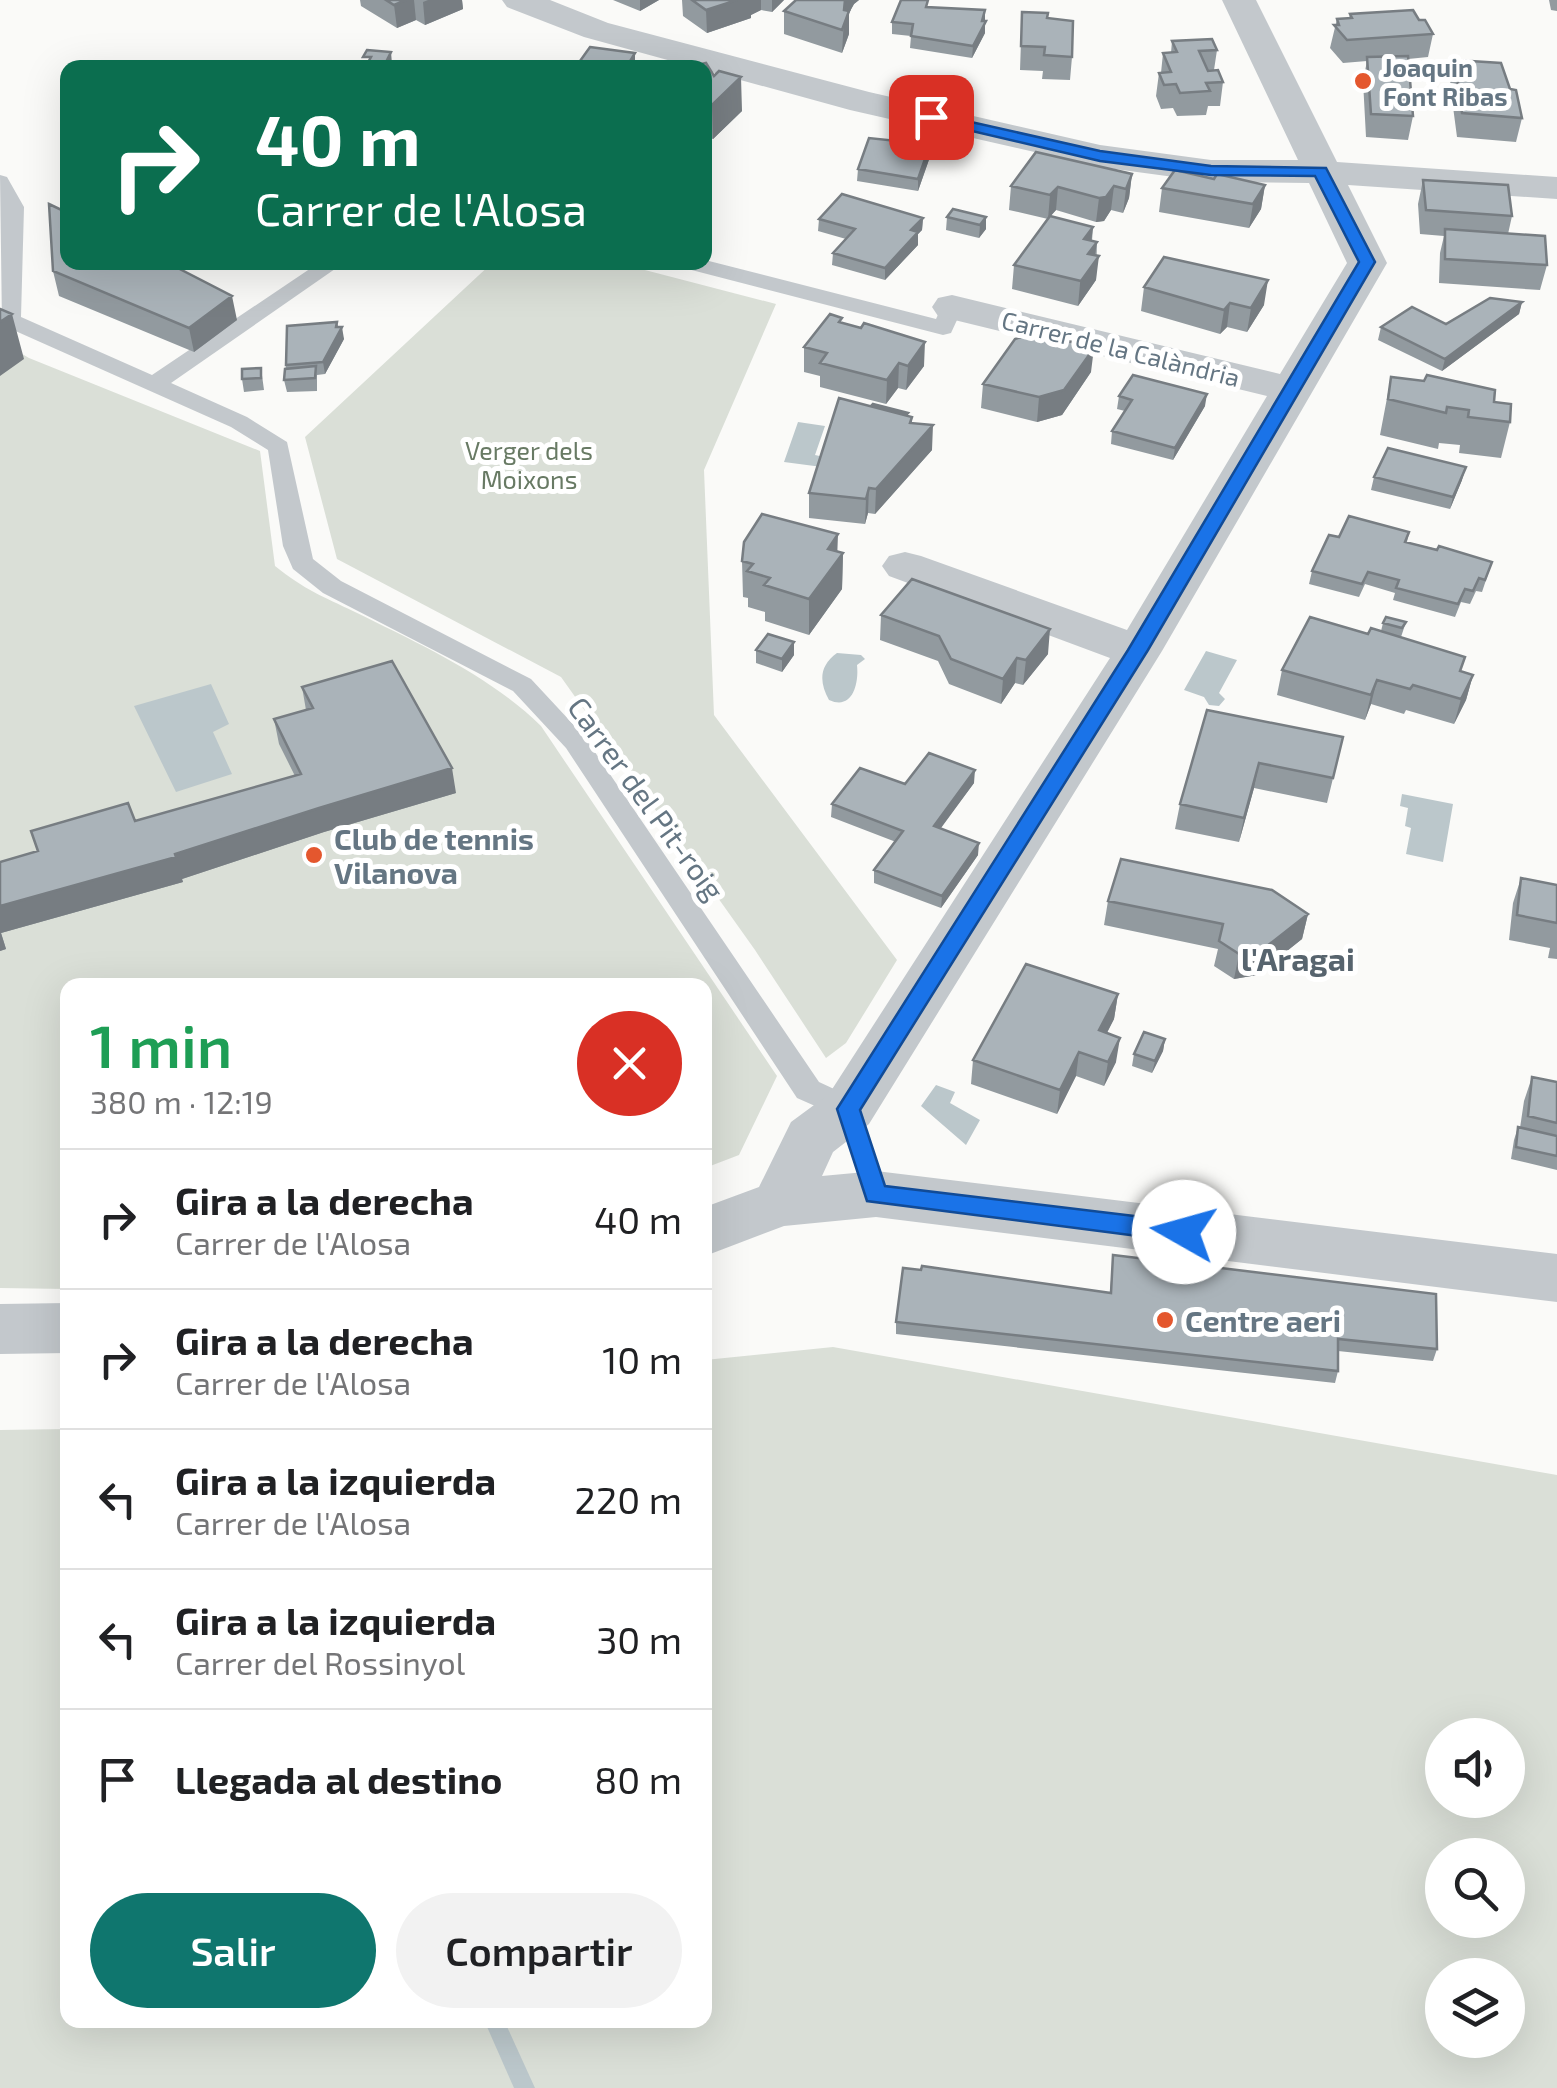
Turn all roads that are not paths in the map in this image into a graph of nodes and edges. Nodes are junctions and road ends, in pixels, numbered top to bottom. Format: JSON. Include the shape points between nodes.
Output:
{"nodes":[{"id":1,"x":518,"y":0,"type":"edge"},
{"id":2,"x":1239,"y":0,"type":"edge"},
{"id":3,"x":707,"y":60,"type":"edge"},
{"id":4,"x":712,"y":61,"type":"edge"},
{"id":5,"x":1320,"y":172,"type":"junction"},
{"id":6,"x":0,"y":181,"type":"edge"},
{"id":7,"x":1557,"y":188,"type":"edge"},
{"id":8,"x":712,"y":268,"type":"edge"},
{"id":9,"x":322,"y":270,"type":"edge"},
{"id":10,"x":952,"y":307,"type":"joint"},
{"id":11,"x":154,"y":384,"type":"junction"},
{"id":12,"x":1290,"y":389,"type":"junction"},
{"id":13,"x":904,"y":566,"type":"dead end"},
{"id":14,"x":1138,"y":650,"type":"junction"},
{"id":15,"x":848,"y":1109,"type":"junction"},
{"id":16,"x":876,"y":1194,"type":"junction"},
{"id":17,"x":780,"y":1203,"type":"junction"},
{"id":18,"x":712,"y":1229,"type":"edge"},
{"id":19,"x":1557,"y":1278,"type":"edge"},
{"id":20,"x":60,"y":1328,"type":"edge"},
{"id":21,"x":0,"y":1329,"type":"edge"}],
"edges":[{"from":1,"to":3,"type":"street","via":[[596,30]]},
{"from":2,"to":5,"type":"street"},
{"from":4,"to":5,"type":"street","via":[[1100,156],[1211,170]]},
{"from":5,"to":7,"type":"street"},
{"from":5,"to":12,"type":"street","via":[[1367,262]]},
{"from":6,"to":11,"type":"lane","name":"Carrer del Pit-roig","via":[[13,207],[10,320]]},
{"from":8,"to":10,"type":"lane","via":[[944,328]]},
{"from":9,"to":11,"type":"lane"},
{"from":10,"to":12,"type":"street","name":"Carrer de la Calàndria"},
{"from":11,"to":15,"type":"lane","name":"Carrer del Pit-roig","via":[[279,447],[294,546],[302,563],[332,588],[522,685],[575,742],[808,1090]]},
{"from":12,"to":14,"type":"street"},
{"from":13,"to":14,"type":"street"},
{"from":14,"to":15,"type":"street"},
{"from":15,"to":16,"type":"street"},
{"from":15,"to":17,"type":"street","via":[[811,1138]]},
{"from":16,"to":17,"type":"street"},
{"from":16,"to":19,"type":"street"},
{"from":17,"to":18,"type":"street"},
{"from":20,"to":21,"type":"street"}]}
